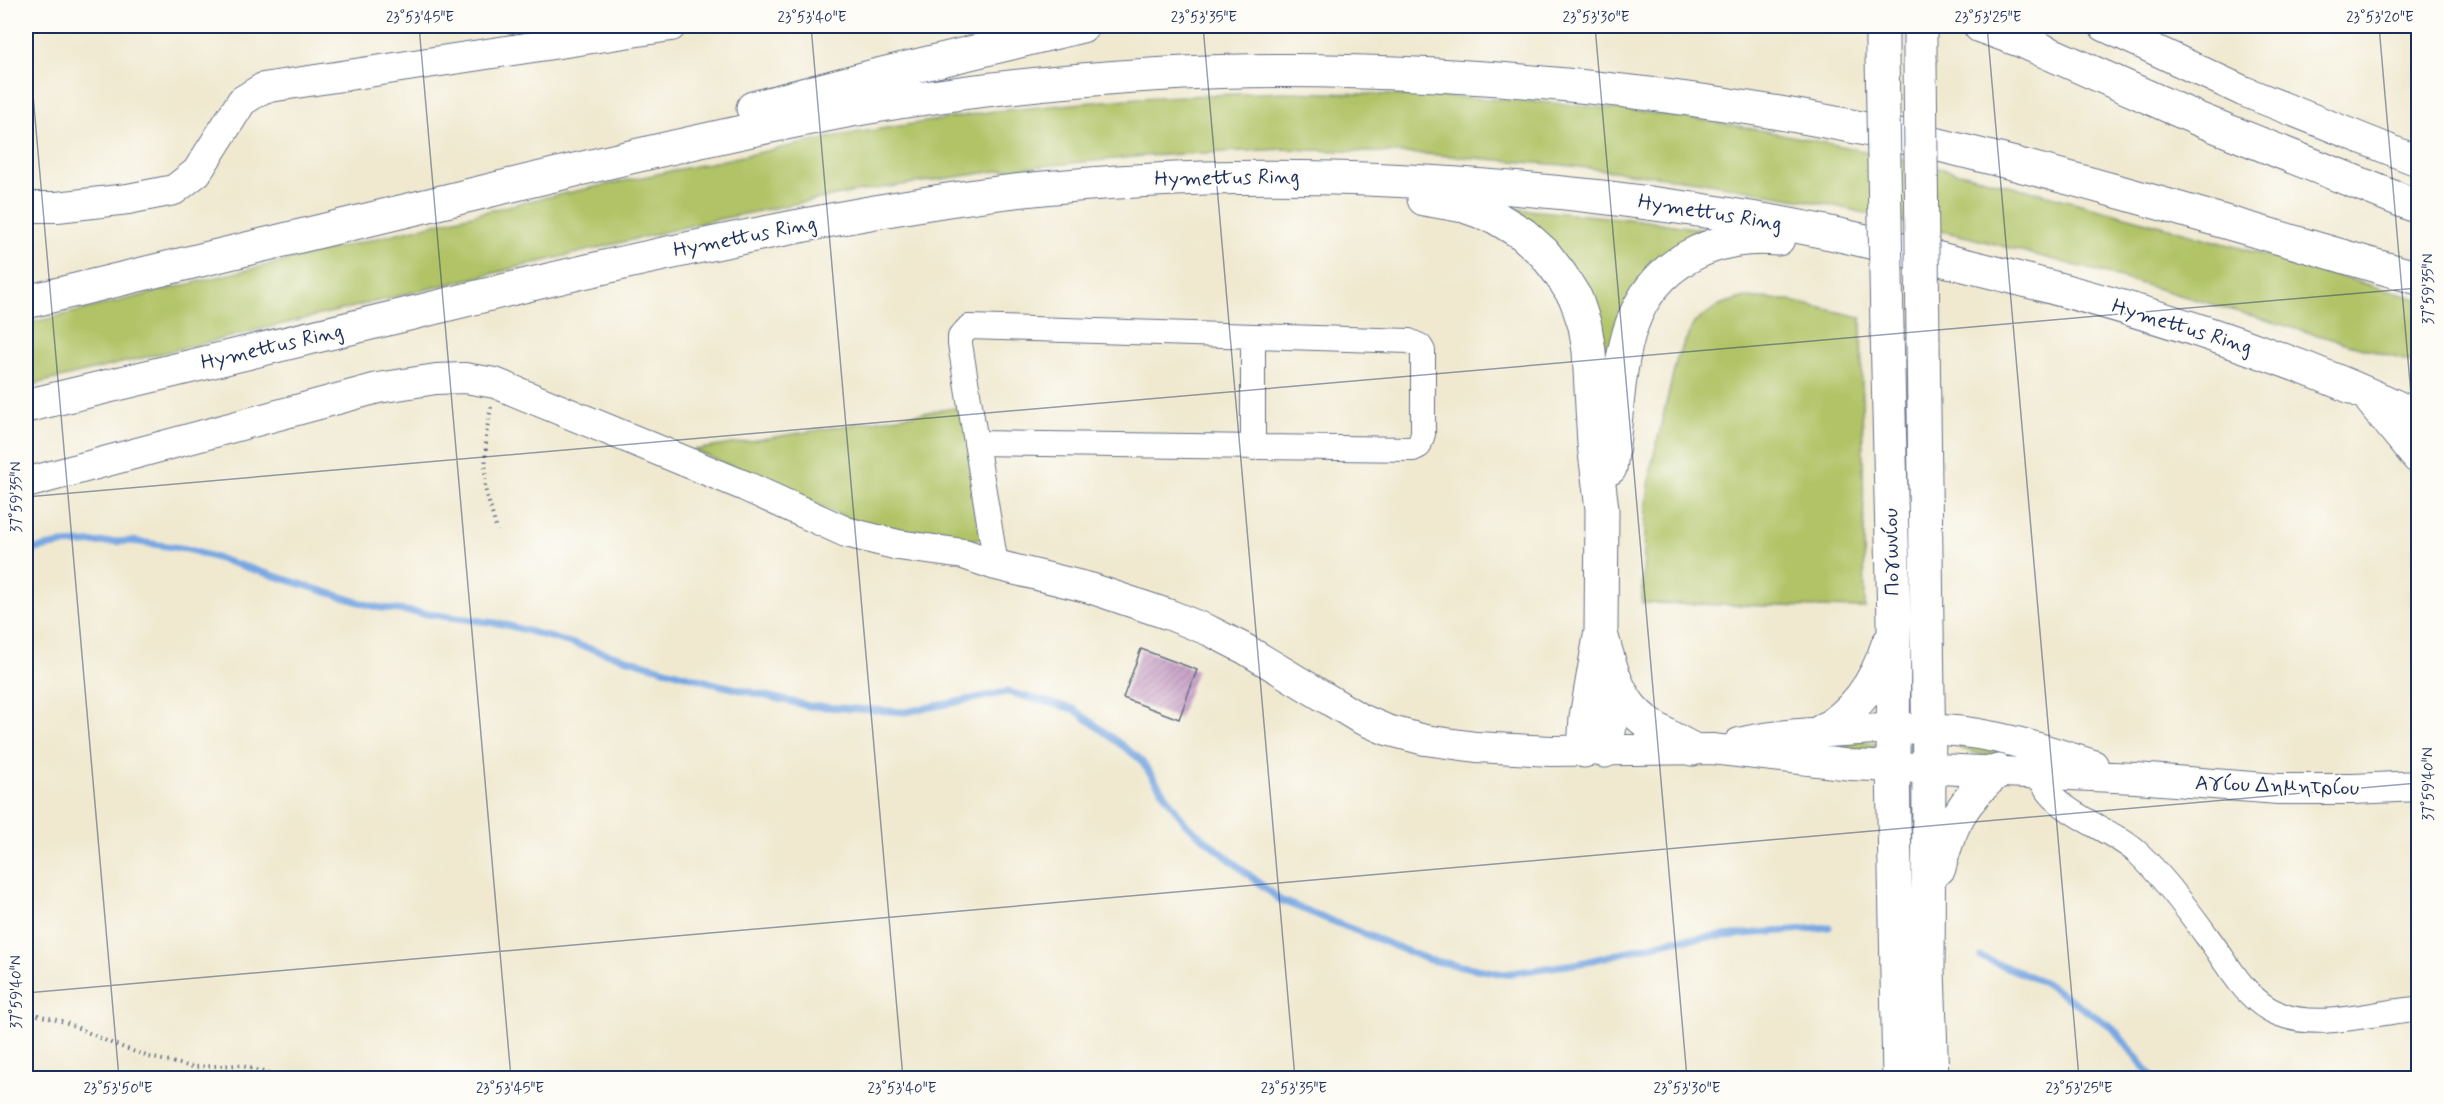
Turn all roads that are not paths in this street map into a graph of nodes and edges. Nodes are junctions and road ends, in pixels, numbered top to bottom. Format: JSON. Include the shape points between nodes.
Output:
{"nodes":[{"id":1,"x":671,"y":26,"type":"edge"},
{"id":2,"x":1082,"y":26,"type":"edge"},
{"id":3,"x":1920,"y":26,"type":"edge"},
{"id":4,"x":1980,"y":26,"type":"edge"},
{"id":5,"x":2104,"y":26,"type":"edge"},
{"id":6,"x":1882,"y":40,"type":"edge"},
{"id":7,"x":2418,"y":161,"type":"edge"},
{"id":8,"x":1298,"y":176,"type":"junction"},
{"id":9,"x":506,"y":187,"type":"junction"},
{"id":10,"x":26,"y":207,"type":"edge"},
{"id":11,"x":2418,"y":207,"type":"edge"},
{"id":12,"x":1890,"y":247,"type":"junction"},
{"id":13,"x":2418,"y":278,"type":"edge"},
{"id":14,"x":26,"y":302,"type":"edge"},
{"id":15,"x":1253,"y":336,"type":"junction"},
{"id":16,"x":2363,"y":391,"type":"junction"},
{"id":17,"x":26,"y":406,"type":"edge"},
{"id":18,"x":2418,"y":417,"type":"edge"},
{"id":19,"x":976,"y":443,"type":"junction"},
{"id":20,"x":1253,"y":448,"type":"junction"},
{"id":21,"x":2418,"y":457,"type":"edge"},
{"id":22,"x":26,"y":483,"type":"edge"},
{"id":23,"x":1602,"y":509,"type":"junction"},
{"id":24,"x":996,"y":565,"type":"junction"},
{"id":25,"x":1894,"y":622,"type":"junction"},
{"id":26,"x":1601,"y":632,"type":"junction"},
{"id":27,"x":1610,"y":666,"type":"junction"},
{"id":28,"x":1895,"y":729,"type":"junction"},
{"id":29,"x":1928,"y":729,"type":"junction"},
{"id":30,"x":1820,"y":732,"type":"junction"},
{"id":31,"x":1702,"y":749,"type":"junction"},
{"id":32,"x":1595,"y":751,"type":"junction"},
{"id":33,"x":1893,"y":766,"type":"junction"},
{"id":34,"x":1929,"y":768,"type":"junction"},
{"id":35,"x":1998,"y":771,"type":"junction"},
{"id":36,"x":2039,"y":773,"type":"junction"},
{"id":37,"x":2136,"y":778,"type":"junction"},
{"id":38,"x":2418,"y":786,"type":"edge"},
{"id":39,"x":1929,"y":917,"type":"junction"},
{"id":40,"x":2418,"y":1009,"type":"edge"},
{"id":41,"x":1899,"y":1078,"type":"edge"},
{"id":42,"x":1932,"y":1078,"type":"edge"}],
"edges":[{"from":1,"to":10,"type":"street","via":[[263,88],[242,101],[197,172],[174,190],[129,199]]},
{"from":2,"to":9,"type":"main road","via":[[642,138]]},
{"from":3,"to":29,"type":"main road","name":"Πογωνίου","bridge":true},
{"from":4,"to":11,"type":"main road"},
{"from":5,"to":7,"type":"street","via":[[2243,91]]},
{"from":6,"to":25,"type":"main road","name":"Πογωνίου","bridge":true},
{"from":8,"to":12,"type":"main road","name":"Hymettus Ring","via":[[1415,180],[1683,207]]},
{"from":8,"to":17,"type":"main road","name":"Hymettus Ring","via":[[1138,180],[1022,190],[902,207],[550,279]]},
{"from":8,"to":23,"type":"main road","via":[[1360,194],[1433,200],[1464,207],[1505,223],[1544,253],[1576,299],[1585,326]]},
{"from":9,"to":13,"type":"main road","via":[[793,121],[982,90],[1172,73],[1376,72],[1594,87],[1832,123],[2023,166]]},
{"from":9,"to":14,"type":"main road"},
{"from":12,"to":16,"type":"main road","name":"Hymettus Ring","via":[[2088,298],[2268,354]]},
{"from":12,"to":23,"type":"main road","via":[[1738,238],[1691,254],[1670,268],[1641,304],[1632,325]]},
{"from":15,"to":19,"type":"street","via":[[969,327],[960,337],[960,344]]},
{"from":15,"to":20,"type":"street"},
{"from":15,"to":20,"type":"street","via":[[1409,341],[1420,346],[1424,357],[1423,434],[1413,449]]},
{"from":16,"to":18,"type":"main road","name":"Hymettus Ring"},
{"from":16,"to":21,"type":"main road"},
{"from":19,"to":20,"type":"street"},
{"from":19,"to":24,"type":"street"},
{"from":22,"to":24,"type":"street","via":[[378,388],[436,378],[465,378],[495,383],[846,532],[898,545],[964,554]]},
{"from":23,"to":26,"type":"main road"},
{"from":24,"to":32,"type":"street","via":[[1090,588],[1194,624],[1387,730],[1458,745]]},
{"from":25,"to":28,"type":"main road","name":"Πογωνίου"},
{"from":25,"to":30,"type":"main road","via":[[1875,678],[1864,696],[1844,717]]},
{"from":26,"to":27,"type":"main road"},
{"from":26,"to":32,"type":"main road","via":[[1586,717]]},
{"from":27,"to":31,"type":"main road","via":[[1632,710],[1668,736]]},
{"from":27,"to":32,"type":"main road","via":[[1614,707]]},
{"from":28,"to":29,"type":"street"},
{"from":28,"to":30,"type":"street"},
{"from":28,"to":33,"type":"main road","name":"Πογωνίου"},
{"from":29,"to":34,"type":"main road","name":"Πογωνίου"},
{"from":29,"to":37,"type":"street","via":[[2004,739]]},
{"from":30,"to":31,"type":"street","via":[[1756,738]]},
{"from":31,"to":32,"type":"street"},
{"from":31,"to":33,"type":"street"},
{"from":33,"to":34,"type":"street"},
{"from":33,"to":41,"type":"main road","name":"Πογωνίου"},
{"from":34,"to":35,"type":"street"},
{"from":34,"to":39,"type":"main road","name":"Πογωνίου"},
{"from":35,"to":36,"type":"street"},
{"from":35,"to":39,"type":"main road","via":[[1971,796],[1951,827]]},
{"from":36,"to":37,"type":"street"},
{"from":36,"to":40,"type":"street","via":[[2056,800],[2114,835],[2147,862],[2239,982],[2272,1011],[2310,1020]]},
{"from":37,"to":38,"type":"street","name":"Αγίου Δημητρίου","via":[[2278,789]]},
{"from":39,"to":42,"type":"main road","name":"Πογωνίου"}]}
